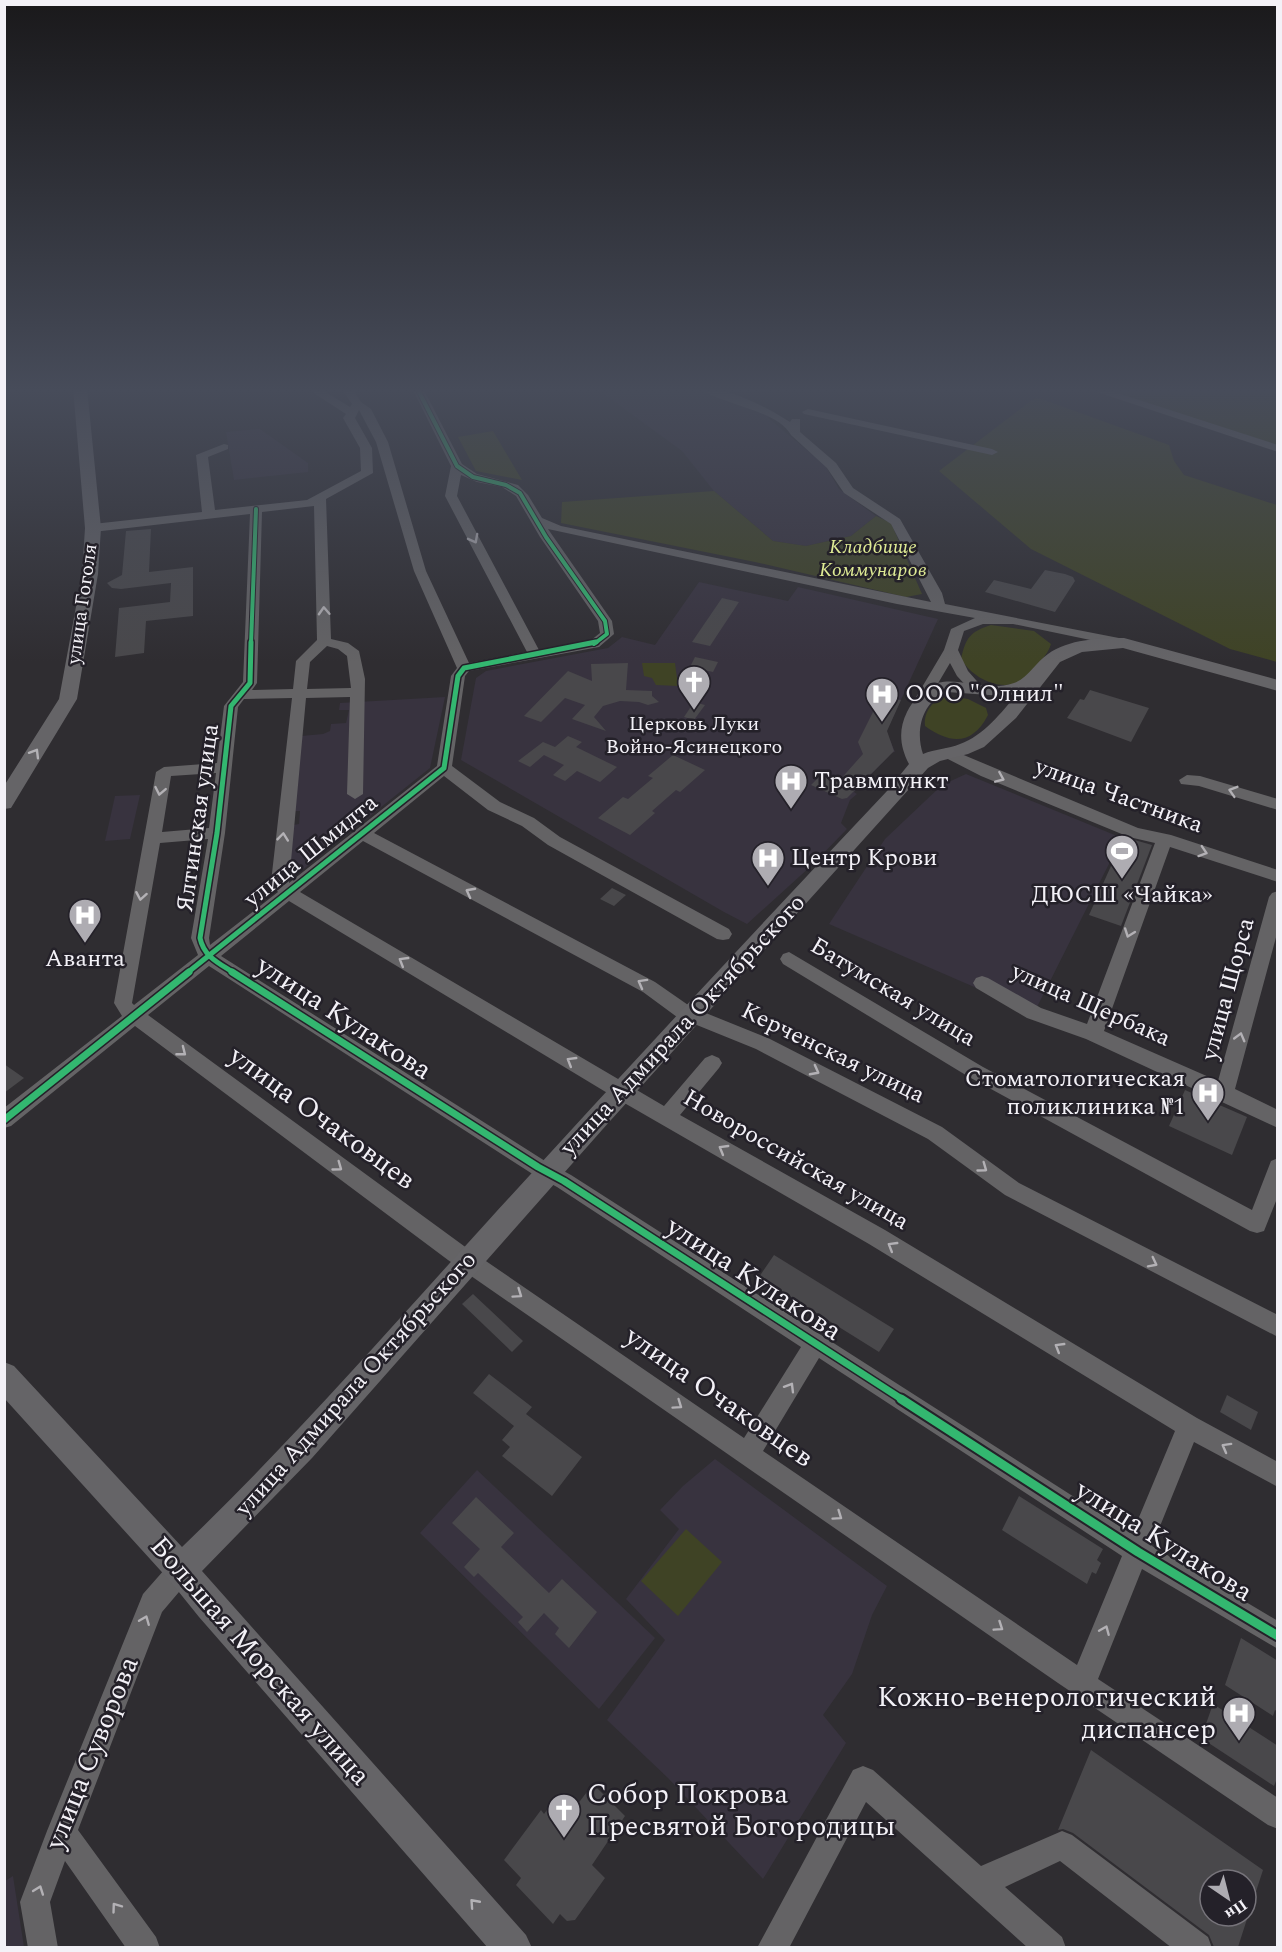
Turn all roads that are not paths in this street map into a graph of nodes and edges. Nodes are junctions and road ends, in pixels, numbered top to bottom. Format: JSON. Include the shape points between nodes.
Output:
{"nodes":[{"id":1,"x":90,"y":479,"type":"edge"},
{"id":2,"x":205,"y":479,"type":"edge"},
{"id":3,"x":356,"y":479,"type":"edge"},
{"id":4,"x":393,"y":479,"type":"edge"},
{"id":5,"x":454,"y":479,"type":"edge"},
{"id":6,"x":475,"y":479,"type":"edge"},
{"id":7,"x":841,"y":479,"type":"edge"},
{"id":8,"x":320,"y":499,"type":"junction"},
{"id":9,"x":256,"y":509,"type":"junction"},
{"id":10,"x":209,"y":515,"type":"junction"},
{"id":11,"x":535,"y":520,"type":"junction"},
{"id":12,"x":93,"y":528,"type":"junction"},
{"id":13,"x":558,"y":529,"type":"junction"},
{"id":14,"x":546,"y":537,"type":"junction"},
{"id":15,"x":940,"y":608,"type":"junction"},
{"id":16,"x":1014,"y":620,"type":"junction"},
{"id":17,"x":1035,"y":624,"type":"junction"},
{"id":18,"x":958,"y":629,"type":"junction"},
{"id":19,"x":324,"y":641,"type":"junction"},
{"id":20,"x":1114,"y":643,"type":"junction"},
{"id":21,"x":951,"y":650,"type":"junction"},
{"id":22,"x":535,"y":655,"type":"junction"},
{"id":23,"x":1055,"y":657,"type":"junction"},
{"id":24,"x":464,"y":668,"type":"junction"},
{"id":25,"x":1278,"y":686,"type":"edge"},
{"id":26,"x":976,"y":688,"type":"junction"},
{"id":27,"x":357,"y":692,"type":"junction"},
{"id":28,"x":242,"y":695,"type":"junction"},
{"id":29,"x":298,"y":695,"type":"junction"},
{"id":30,"x":922,"y":699,"type":"junction"},
{"id":31,"x":913,"y":720,"type":"junction"},
{"id":32,"x":998,"y":724,"type":"junction"},
{"id":33,"x":947,"y":753,"type":"junction"},
{"id":34,"x":919,"y":765,"type":"junction"},
{"id":35,"x":224,"y":767,"type":"junction"},
{"id":36,"x":444,"y":768,"type":"junction"},
{"id":37,"x":1187,"y":780,"type":"dead end"},
{"id":38,"x":355,"y":795,"type":"dead end"},
{"id":39,"x":4,"y":803,"type":"edge"},
{"id":40,"x":1278,"y":805,"type":"edge"},
{"id":41,"x":217,"y":833,"type":"junction"},
{"id":42,"x":361,"y":833,"type":"junction"},
{"id":43,"x":151,"y":838,"type":"junction"},
{"id":44,"x":1165,"y":839,"type":"junction"},
{"id":45,"x":1278,"y":876,"type":"edge"},
{"id":46,"x":287,"y":892,"type":"junction"},
{"id":47,"x":1278,"y":897,"type":"edge"},
{"id":48,"x":723,"y":934,"type":"dead end"},
{"id":49,"x":209,"y":957,"type":"junction"},
{"id":50,"x":789,"y":958,"type":"dead end"},
{"id":51,"x":982,"y":982,"type":"dead end"},
{"id":52,"x":691,"y":1015,"type":"junction"},
{"id":53,"x":135,"y":1016,"type":"junction"},
{"id":54,"x":1093,"y":1034,"type":"junction"},
{"id":55,"x":712,"y":1063,"type":"dead end"},
{"id":56,"x":621,"y":1091,"type":"junction"},
{"id":57,"x":1224,"y":1093,"type":"junction"},
{"id":58,"x":666,"y":1117,"type":"junction"},
{"id":59,"x":4,"y":1120,"type":"edge"},
{"id":60,"x":1278,"y":1120,"type":"edge"},
{"id":61,"x":1278,"y":1167,"type":"edge"},
{"id":62,"x":548,"y":1173,"type":"junction"},
{"id":63,"x":469,"y":1261,"type":"junction"},
{"id":64,"x":1278,"y":1327,"type":"edge"},
{"id":65,"x":815,"y":1344,"type":"junction"},
{"id":66,"x":4,"y":1376,"type":"edge"},
{"id":67,"x":1189,"y":1426,"type":"junction"},
{"id":68,"x":748,"y":1455,"type":"junction"},
{"id":69,"x":1278,"y":1475,"type":"edge"},
{"id":70,"x":1138,"y":1551,"type":"junction"},
{"id":71,"x":181,"y":1570,"type":"junction"},
{"id":72,"x":1278,"y":1636,"type":"edge"},
{"id":73,"x":1082,"y":1684,"type":"junction"},
{"id":74,"x":1278,"y":1815,"type":"edge"},
{"id":75,"x":61,"y":1831,"type":"junction"},
{"id":76,"x":977,"y":1882,"type":"junction"},
{"id":77,"x":43,"y":1947,"type":"edge"},
{"id":78,"x":145,"y":1947,"type":"edge"},
{"id":79,"x":513,"y":1947,"type":"edge"},
{"id":80,"x":772,"y":1947,"type":"edge"},
{"id":81,"x":1051,"y":1947,"type":"edge"},
{"id":82,"x":1197,"y":1947,"type":"edge"}],
"edges":[{"from":1,"to":12,"type":"main road","name":"улица Гоголя"},
{"from":2,"to":10,"type":"street"},
{"from":3,"to":8,"type":"street"},
{"from":4,"to":24,"type":"street","via":[[420,571]]},
{"from":5,"to":22,"type":"street","one_way":true,"via":[[451,496]]},
{"from":6,"to":11,"type":"street","via":[[512,487]]},
{"from":7,"to":15,"type":"street","via":[[848,490],[896,522]]},
{"from":8,"to":9,"type":"street"},
{"from":19,"to":8,"type":"street","one_way":true},
{"from":9,"to":10,"type":"street"},
{"from":9,"to":28,"type":"street","name":"Ялтинская улица","via":[[250,683]]},
{"from":10,"to":12,"type":"street"},
{"from":11,"to":13,"type":"street"},
{"from":11,"to":14,"type":"street"},
{"from":39,"to":12,"type":"main road","name":"улица Гоголя","one_way":true,"via":[[68,699],[90,574]]},
{"from":13,"to":14,"type":"street","via":[[549,530]]},
{"from":13,"to":15,"type":"street"},
{"from":14,"to":22,"type":"street","via":[[605,621],[607,634],[594,644]]},
{"from":15,"to":16,"type":"street"},
{"from":15,"to":18,"type":"street","via":[[953,617]]},
{"from":16,"to":17,"type":"street"},
{"from":16,"to":18,"type":"street","via":[[981,620]]},
{"from":17,"to":20,"type":"street"},
{"from":17,"to":23,"type":"street","via":[[1058,644]]},
{"from":18,"to":21,"type":"street"},
{"from":19,"to":27,"type":"street","via":[[354,654]]},
{"from":19,"to":29,"type":"street","via":[[303,660]]},
{"from":20,"to":23,"type":"main road","via":[[1078,647]]},
{"from":20,"to":25,"type":"main road"},
{"from":21,"to":26,"type":"street","via":[[962,673]]},
{"from":21,"to":30,"type":"street"},
{"from":22,"to":24,"type":"street"},
{"from":23,"to":26,"type":"main road","via":[[1017,688]]},
{"from":23,"to":32,"type":"main road"},
{"from":24,"to":36,"type":"street","via":[[458,675]]},
{"from":26,"to":30,"type":"main road","via":[[942,688]]},
{"from":26,"to":32,"type":"main road","via":[[998,704]]},
{"from":27,"to":29,"type":"street"},
{"from":27,"to":38,"type":"street"},
{"from":28,"to":29,"type":"street"},
{"from":28,"to":35,"type":"street","name":"Ялтинская улица","via":[[231,706]]},
{"from":46,"to":29,"type":"street","one_way":true,"via":[[279,882]]},
{"from":30,"to":31,"type":"main road"},
{"from":31,"to":33,"type":"main road","via":[[921,735]]},
{"from":31,"to":34,"type":"main road","via":[[910,748]]},
{"from":32,"to":33,"type":"main road","via":[[973,746]]},
{"from":33,"to":34,"type":"main road","name":"улица Адмирала Октябрьского"},
{"from":33,"to":44,"type":"street","name":"улица Частника","one_way":true,"via":[[1069,806],[1135,832]]},
{"from":34,"to":52,"type":"main road","name":"улица Адмирала Октябрьского"},
{"from":35,"to":41,"type":"street","name":"Ялтинская улица"},
{"from":35,"to":43,"type":"street","one_way":true,"via":[[164,772]]},
{"from":36,"to":42,"type":"street","name":"улица Шмидта"},
{"from":36,"to":48,"type":"street","via":[[494,806]]},
{"from":40,"to":37,"type":"street","one_way":true},
{"from":41,"to":43,"type":"street"},
{"from":41,"to":49,"type":"street","name":"Ялтинская улица","via":[[200,938]]},
{"from":42,"to":46,"type":"street","name":"улица Шмидта"},
{"from":52,"to":42,"type":"street","name":"Керченская улица","one_way":true,"via":[[649,987]]},
{"from":43,"to":53,"type":"street","one_way":true,"via":[[123,1003]]},
{"from":44,"to":45,"type":"street","name":"улица Частника","one_way":true},
{"from":44,"to":54,"type":"street","one_way":true},
{"from":46,"to":49,"type":"street","name":"улица Шмидта"},
{"from":56,"to":46,"type":"street","name":"Новороссийская улица","one_way":true},
{"from":57,"to":47,"type":"street","name":"улица Щорса","one_way":true},
{"from":49,"to":53,"type":"street","name":"улица Шмидта"},
{"from":49,"to":62,"type":"street","name":"улица Кулакова"},
{"from":50,"to":61,"type":"street","name":"Батумская улица","via":[[976,1072],[1257,1224]]},
{"from":51,"to":54,"type":"street","name":"улица Щербака","via":[[1035,1013]]},
{"from":52,"to":56,"type":"main road","name":"улица Адмирала Октябрьского"},
{"from":52,"to":64,"type":"street","name":"Керченская улица","one_way":true,"via":[[763,1044],[935,1133],[1012,1189]]},
{"from":53,"to":59,"type":"street","name":"улица Шмидта"},
{"from":53,"to":63,"type":"street","name":"улица Очаковцев","one_way":true},
{"from":54,"to":57,"type":"street","name":"улица Щербака"},
{"from":55,"to":58,"type":"street"},
{"from":56,"to":58,"type":"street","name":"Новороссийская улица"},
{"from":56,"to":62,"type":"main road","name":"улица Адмирала Октябрьского"},
{"from":57,"to":60,"type":"street","name":"улица Щербака"},
{"from":67,"to":58,"type":"street","name":"Новороссийская улица","one_way":true,"via":[[877,1237]]},
{"from":62,"to":63,"type":"main road","name":"улица Адмирала Октябрьского"},
{"from":62,"to":65,"type":"street","name":"улица Кулакова"},
{"from":63,"to":68,"type":"street","name":"улица Очаковцев","one_way":true},
{"from":63,"to":71,"type":"main road","name":"улица Адмирала Октябрьского","via":[[220,1533]]},
{"from":68,"to":65,"type":"street","one_way":true},
{"from":65,"to":70,"type":"street","name":"улица Кулакова"},
{"from":66,"to":71,"type":"main road","name":"Большая Морская улица"},
{"from":69,"to":67,"type":"street","name":"Новороссийская улица","one_way":true},
{"from":67,"to":70,"type":"street"},
{"from":68,"to":73,"type":"street","name":"улица Очаковцев","one_way":true},
{"from":70,"to":72,"type":"street","name":"улица Кулакова"},
{"from":73,"to":70,"type":"street","one_way":true},
{"from":75,"to":71,"type":"street","name":"улица Суворова","one_way":true,"via":[[152,1603]]},
{"from":79,"to":71,"type":"main road","name":"Большая Морская улица","one_way":true},
{"from":73,"to":74,"type":"street","name":"улица Очаковцев"},
{"from":77,"to":75,"type":"street","name":"улица Суворова","one_way":true,"via":[[35,1902]]},
{"from":78,"to":75,"type":"street","one_way":true},
{"from":76,"to":80,"type":"street","via":[[863,1780]]},
{"from":76,"to":81,"type":"street"},
{"from":76,"to":82,"type":"street","via":[[1062,1845]]}]}
